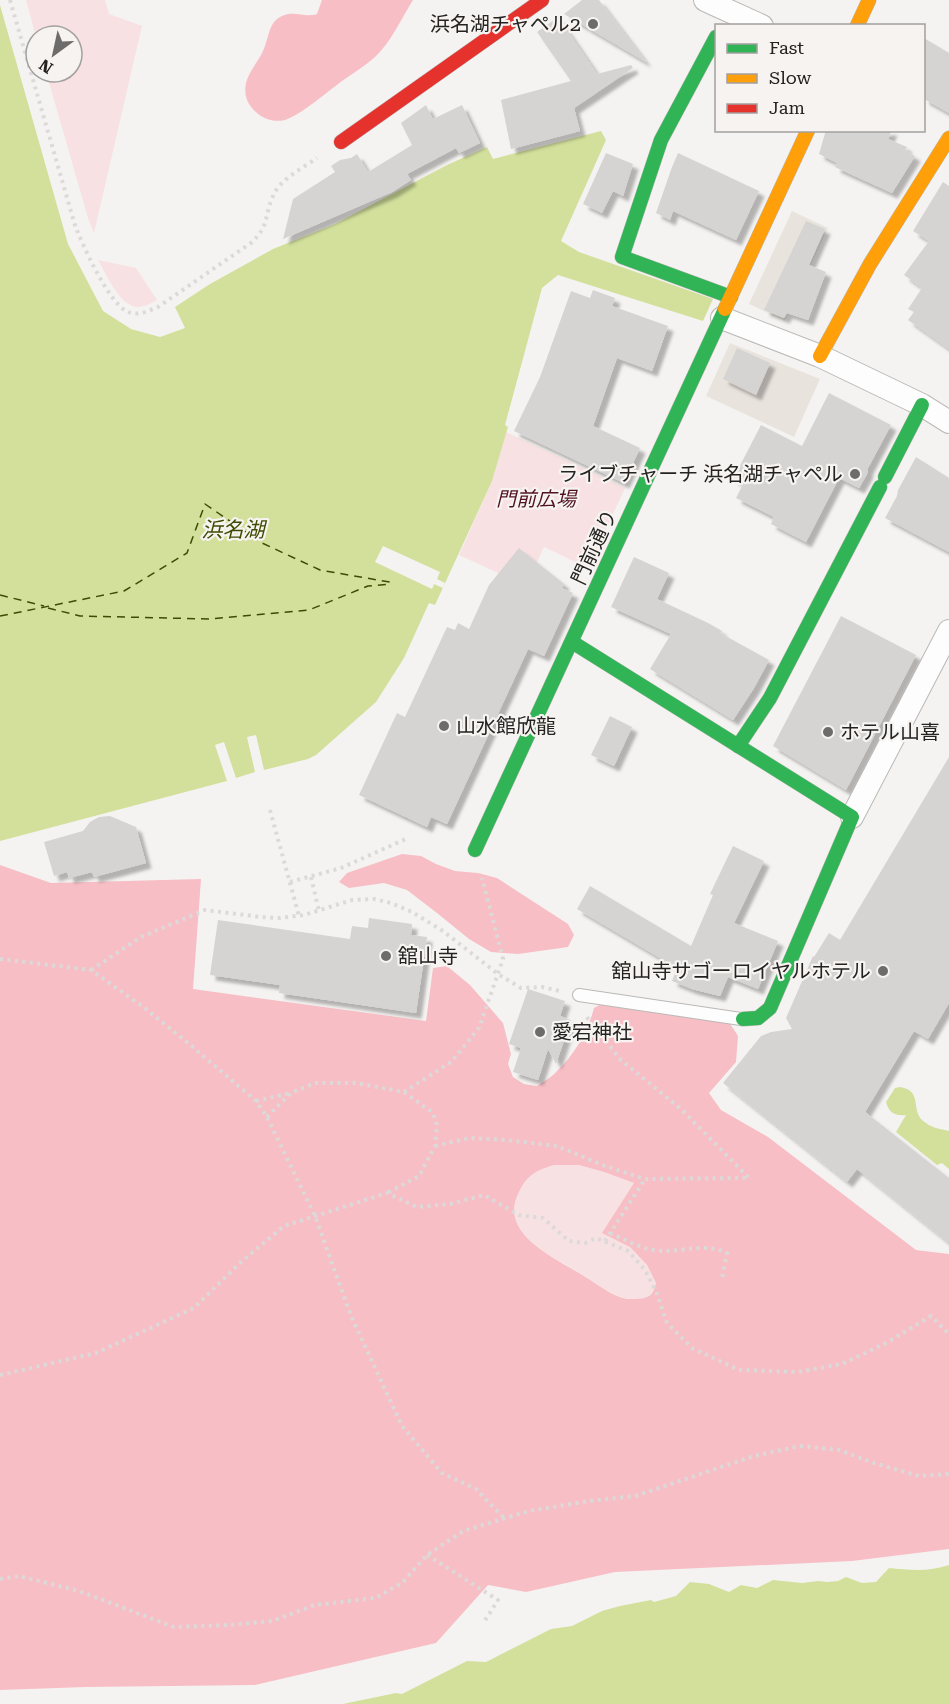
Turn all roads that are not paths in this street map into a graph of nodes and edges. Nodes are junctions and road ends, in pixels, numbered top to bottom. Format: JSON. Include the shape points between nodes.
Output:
{"nodes":[{"id":1,"x":542,"y":0,"type":"edge"},
{"id":2,"x":705,"y":0,"type":"edge"},
{"id":3,"x":869,"y":0,"type":"edge"},
{"id":4,"x":726,"y":18,"type":"edge"},
{"id":5,"x":753,"y":24,"type":"edge"},
{"id":6,"x":858,"y":24,"type":"edge"},
{"id":7,"x":715,"y":41,"type":"edge"},
{"id":8,"x":807,"y":132,"type":"edge"},
{"id":9,"x":341,"y":142,"type":"road end"},
{"id":10,"x":947,"y":145,"type":"edge"},
{"id":11,"x":731,"y":297,"type":"junction"},
{"id":12,"x":722,"y":318,"type":"junction"},
{"id":13,"x":820,"y":356,"type":"junction"},
{"id":14,"x":922,"y":405,"type":"junction"},
{"id":15,"x":949,"y":422,"type":"edge"},
{"id":16,"x":949,"y":631,"type":"edge"},
{"id":17,"x":572,"y":642,"type":"junction"},
{"id":18,"x":738,"y":746,"type":"junction"},
{"id":19,"x":852,"y":817,"type":"junction"},
{"id":20,"x":475,"y":850,"type":"road end"},
{"id":21,"x":573,"y":993,"type":"road end"},
{"id":22,"x":742,"y":1019,"type":"joint"}],
"edges":[{"from":1,"to":9,"type":"street"},
{"from":2,"to":4,"type":"street"},
{"from":3,"to":6,"type":"street"},
{"from":4,"to":5,"type":"street"},
{"from":7,"to":11,"type":"street","via":[[661,140],[622,256]]},
{"from":8,"to":11,"type":"street","name":"門前通り"},
{"from":10,"to":13,"type":"street","via":[[870,264]]},
{"from":11,"to":12,"type":"street","name":"門前通り"},
{"from":12,"to":13,"type":"street"},
{"from":12,"to":17,"type":"street","name":"門前通り"},
{"from":13,"to":14,"type":"street"},
{"from":14,"to":15,"type":"street"},
{"from":14,"to":18,"type":"street","via":[[770,698]]},
{"from":16,"to":19,"type":"street"},
{"from":17,"to":18,"type":"street"},
{"from":17,"to":20,"type":"street","name":"門前通り"},
{"from":18,"to":19,"type":"street"},
{"from":19,"to":22,"type":"street","via":[[770,1008],[753,1020]]},
{"from":21,"to":22,"type":"lane"}]}
